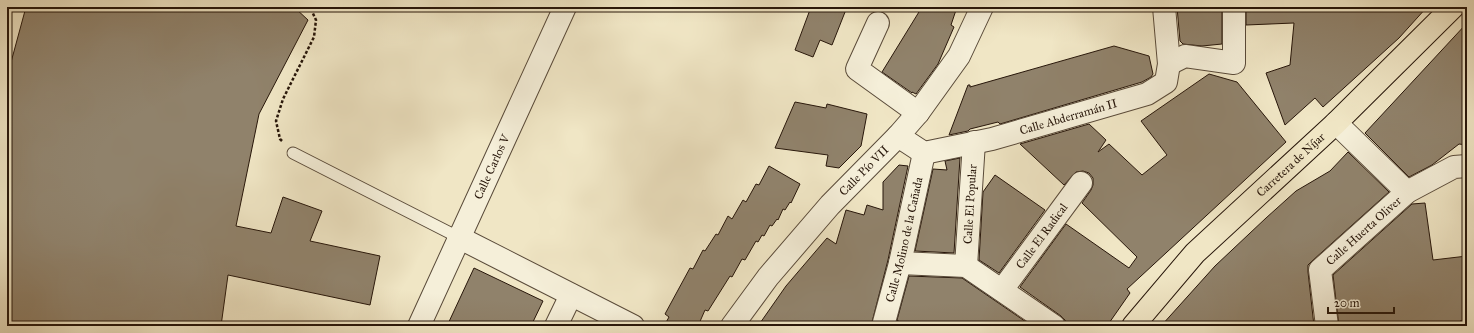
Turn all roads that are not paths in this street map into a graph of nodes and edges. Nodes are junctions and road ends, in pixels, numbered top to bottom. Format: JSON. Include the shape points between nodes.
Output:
{"nodes":[{"id":1,"x":565,"y":7,"type":"edge"},
{"id":2,"x":982,"y":7,"type":"edge"},
{"id":3,"x":1164,"y":7,"type":"edge"},
{"id":4,"x":1234,"y":7,"type":"edge"},
{"id":5,"x":1453,"y":7,"type":"edge"},
{"id":6,"x":878,"y":23,"type":"dead end"},
{"id":7,"x":1169,"y":64,"type":"junction"},
{"id":8,"x":918,"y":113,"type":"junction"},
{"id":9,"x":1336,"y":123,"type":"junction"},
{"id":10,"x":898,"y":136,"type":"junction"},
{"id":11,"x":974,"y":142,"type":"junction"},
{"id":12,"x":293,"y":153,"type":"road end"},
{"id":13,"x":924,"y":153,"type":"junction"},
{"id":14,"x":1467,"y":166,"type":"edge"},
{"id":15,"x":1081,"y":183,"type":"dead end"},
{"id":16,"x":1408,"y":192,"type":"junction"},
{"id":17,"x":458,"y":237,"type":"junction"},
{"id":18,"x":900,"y":263,"type":"junction"},
{"id":19,"x":966,"y":266,"type":"junction"},
{"id":20,"x":1002,"y":290,"type":"junction"},
{"id":21,"x":571,"y":295,"type":"junction"},
{"id":22,"x":886,"y":325,"type":"edge"},
{"id":23,"x":419,"y":326,"type":"edge"},
{"id":24,"x":556,"y":326,"type":"edge"},
{"id":25,"x":633,"y":326,"type":"edge"},
{"id":26,"x":732,"y":326,"type":"edge"},
{"id":27,"x":1054,"y":326,"type":"edge"},
{"id":28,"x":1132,"y":326,"type":"edge"},
{"id":29,"x":1327,"y":326,"type":"edge"}],
"edges":[{"from":1,"to":17,"type":"street","name":"Calle Carlos V"},
{"from":2,"to":8,"type":"street","name":"Calle Pío VII","via":[[960,56]]},
{"from":3,"to":7,"type":"street","name":"Calle Abderramán II"},
{"from":4,"to":7,"type":"street","via":[[1234,63],[1185,56]]},
{"from":5,"to":9,"type":"main road","name":"Carretera de Níjar"},
{"from":6,"to":8,"type":"street","via":[[857,69]]},
{"from":7,"to":11,"type":"street","name":"Calle Abderramán II","via":[[1166,82],[1148,94]]},
{"from":8,"to":10,"type":"street","name":"Calle Pío VII"},
{"from":9,"to":16,"type":"street","name":"Calle Huerta Oliver"},
{"from":9,"to":28,"type":"main road","name":"Carretera de Níjar","via":[[1195,253]]},
{"from":10,"to":13,"type":"street"},
{"from":10,"to":26,"type":"street","name":"Calle Pío VII","via":[[830,205],[768,277]]},
{"from":11,"to":13,"type":"street","name":"Calle Abderramán II"},
{"from":11,"to":19,"type":"street","name":"Calle El Popular"},
{"from":12,"to":17,"type":"lane"},
{"from":13,"to":18,"type":"street","name":"Calle Molino de la Cañada"},
{"from":14,"to":16,"type":"street","name":"Calle Huerta Oliver","via":[[1454,167]]},
{"from":15,"to":20,"type":"street","name":"Calle El Radical"},
{"from":16,"to":29,"type":"street","name":"Calle Huerta Oliver","via":[[1320,270]]},
{"from":17,"to":21,"type":"street"},
{"from":17,"to":23,"type":"street","name":"Calle Carlos V"},
{"from":18,"to":19,"type":"street"},
{"from":18,"to":22,"type":"street","name":"Calle Molino de la Cañada"},
{"from":19,"to":20,"type":"street"},
{"from":20,"to":27,"type":"street"},
{"from":21,"to":24,"type":"street"},
{"from":21,"to":25,"type":"street"}]}
